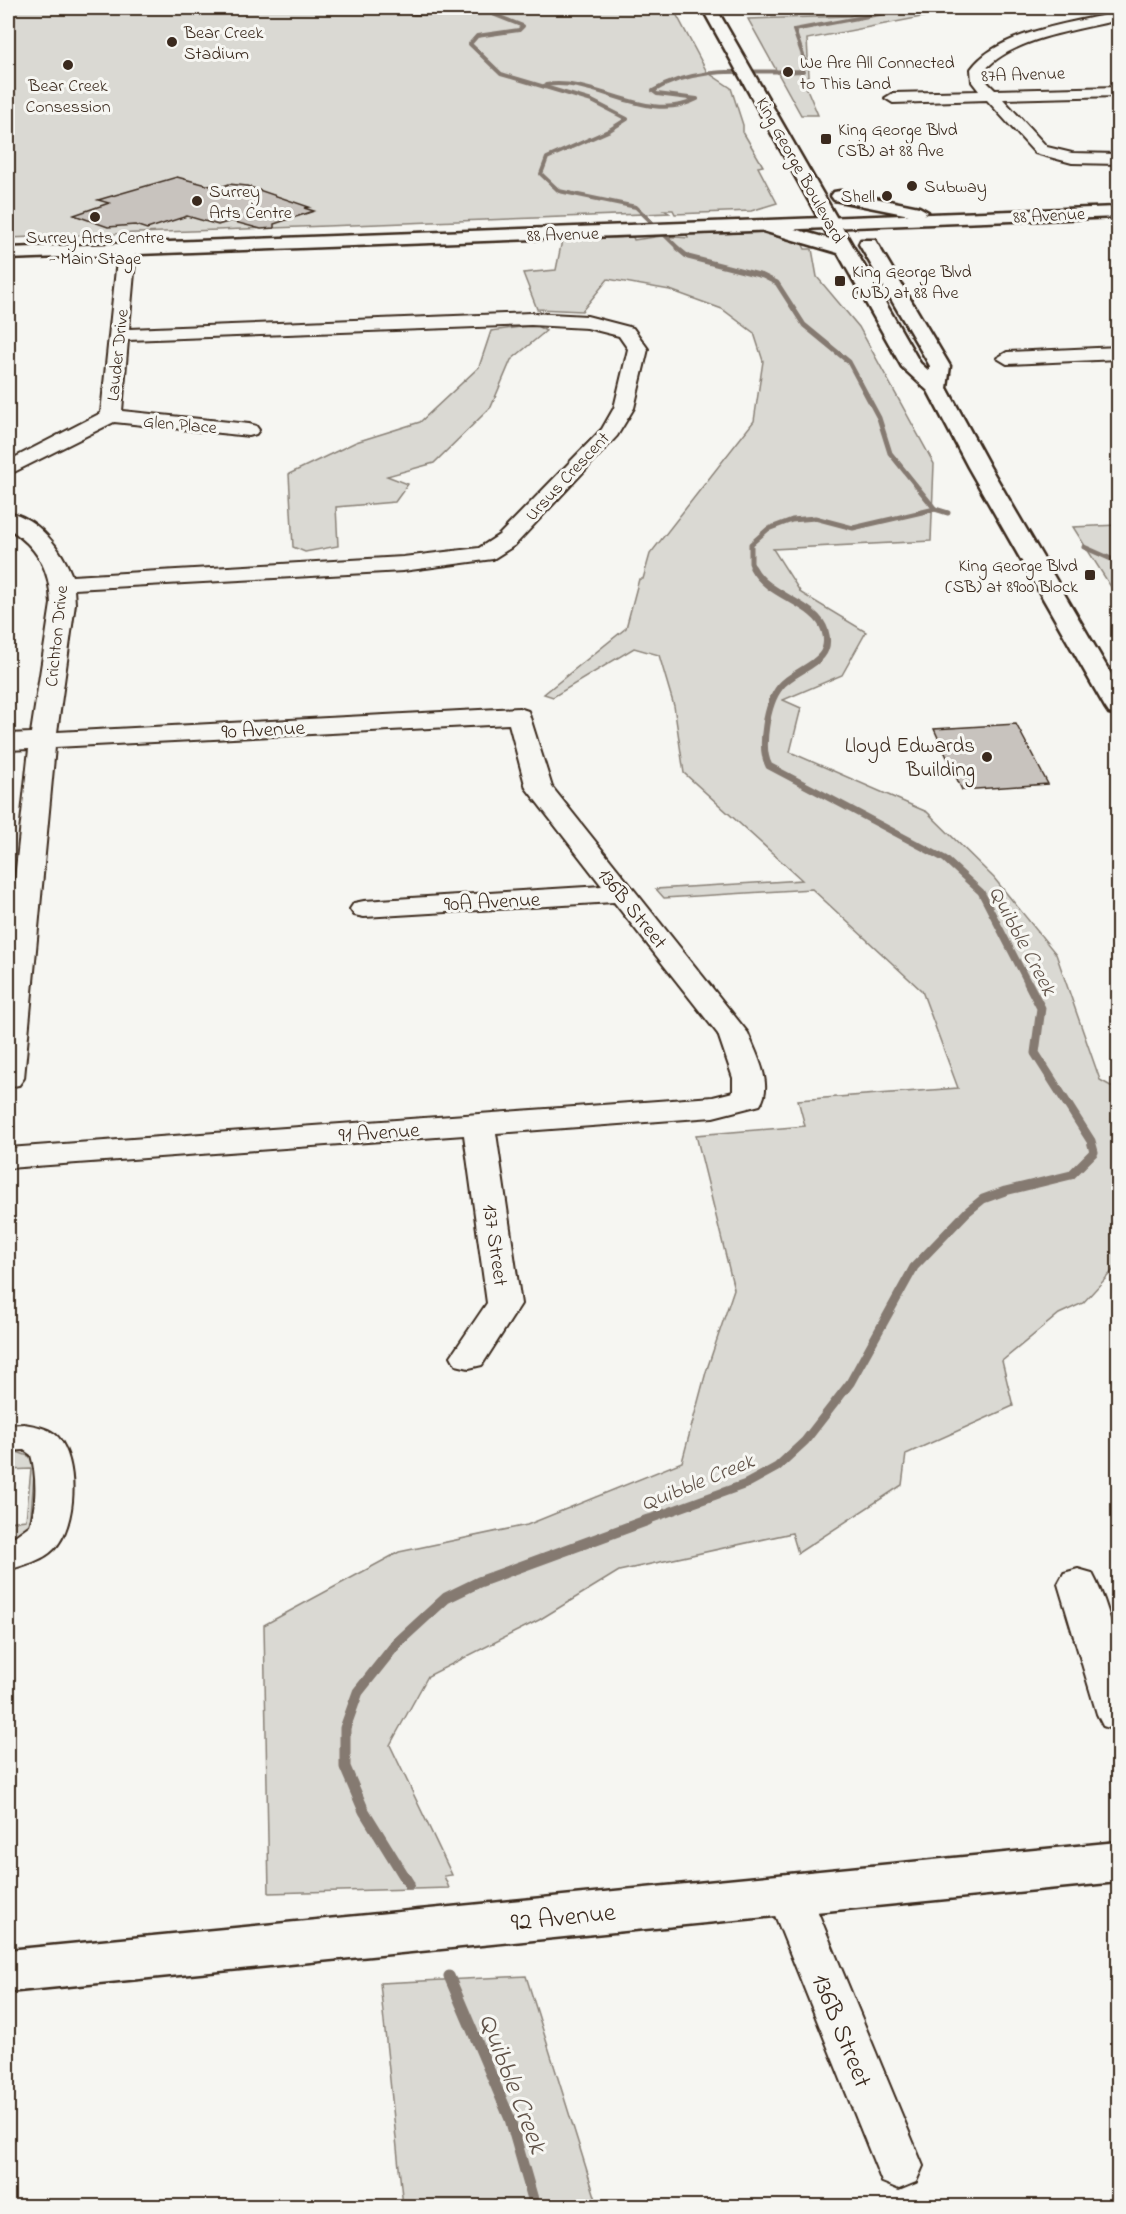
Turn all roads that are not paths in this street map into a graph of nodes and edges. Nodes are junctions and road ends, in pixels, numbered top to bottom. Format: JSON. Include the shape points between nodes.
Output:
{"nodes":[{"id":1,"x":709,"y":8,"type":"edge"},
{"id":2,"x":1119,"y":16,"type":"edge"},
{"id":3,"x":1119,"y":91,"type":"edge"},
{"id":4,"x":991,"y":95,"type":"junction"},
{"id":5,"x":893,"y":98,"type":"dead end"},
{"id":6,"x":1119,"y":159,"type":"edge"},
{"id":7,"x":830,"y":180,"type":"dead end"},
{"id":8,"x":815,"y":196,"type":"junction"},
{"id":9,"x":840,"y":196,"type":"junction"},
{"id":10,"x":1119,"y":203,"type":"edge"},
{"id":11,"x":919,"y":212,"type":"junction"},
{"id":12,"x":1119,"y":212,"type":"edge"},
{"id":13,"x":853,"y":219,"type":"junction"},
{"id":14,"x":829,"y":220,"type":"junction"},
{"id":15,"x":767,"y":222,"type":"junction"},
{"id":16,"x":645,"y":227,"type":"junction"},
{"id":17,"x":153,"y":240,"type":"junction"},
{"id":18,"x":8,"y":245,"type":"edge"},
{"id":19,"x":846,"y":249,"type":"junction"},
{"id":20,"x":127,"y":250,"type":"junction"},
{"id":21,"x":8,"y":254,"type":"edge"},
{"id":22,"x":118,"y":335,"type":"junction"},
{"id":23,"x":1119,"y":353,"type":"edge"},
{"id":24,"x":1007,"y":358,"type":"dead end"},
{"id":25,"x":937,"y":388,"type":"junction"},
{"id":26,"x":111,"y":416,"type":"junction"},
{"id":27,"x":249,"y":430,"type":"dead end"},
{"id":28,"x":8,"y":469,"type":"edge"},
{"id":29,"x":8,"y":518,"type":"edge"},
{"id":30,"x":64,"y":583,"type":"junction"},
{"id":31,"x":1119,"y":707,"type":"edge"},
{"id":32,"x":519,"y":716,"type":"joint"},
{"id":33,"x":44,"y":740,"type":"junction"},
{"id":34,"x":8,"y":742,"type":"edge"},
{"id":35,"x":620,"y":893,"type":"junction"},
{"id":36,"x":364,"y":909,"type":"dead end"},
{"id":37,"x":8,"y":1078,"type":"edge"},
{"id":38,"x":749,"y":1098,"type":"joint"},
{"id":39,"x":479,"y":1125,"type":"junction"},
{"id":40,"x":8,"y":1158,"type":"edge"},
{"id":41,"x":469,"y":1356,"type":"dead end"},
{"id":42,"x":8,"y":1438,"type":"edge"},
{"id":43,"x":8,"y":1555,"type":"edge"},
{"id":44,"x":1078,"y":1584,"type":"dead end"},
{"id":45,"x":1119,"y":1714,"type":"edge"},
{"id":46,"x":1119,"y":1862,"type":"edge"},
{"id":47,"x":788,"y":1893,"type":"junction"},
{"id":48,"x":8,"y":1971,"type":"edge"},
{"id":49,"x":898,"y":2166,"type":"dead end"}],
"edges":[{"from":1,"to":8,"type":"main road","name":"King George Boulevard"},
{"from":2,"to":4,"type":"street","via":[[1020,41],[990,55],[978,69],[980,82]]},
{"from":3,"to":4,"type":"street","name":"87A Avenue"},
{"from":4,"to":5,"type":"street","name":"87A Avenue"},
{"from":4,"to":6,"type":"street","via":[[1035,146],[1048,153]]},
{"from":7,"to":9,"type":"main road","name":"King George Boulevard"},
{"from":8,"to":14,"type":"main road","name":"King George Boulevard"},
{"from":8,"to":15,"type":"main road"},
{"from":9,"to":11,"type":"main road"},
{"from":9,"to":13,"type":"main road","name":"King George Boulevard"},
{"from":10,"to":11,"type":"main road","name":"88 Avenue"},
{"from":11,"to":13,"type":"main road","name":"88 Avenue"},
{"from":12,"to":13,"type":"main road","name":"88 Avenue"},
{"from":13,"to":14,"type":"main road","name":"88 Avenue"},
{"from":13,"to":25,"type":"main road","name":"King George Boulevard","via":[[940,366]]},
{"from":14,"to":15,"type":"main road","name":"88 Avenue"},
{"from":14,"to":19,"type":"main road","name":"King George Boulevard"},
{"from":15,"to":16,"type":"main road","name":"88 Avenue"},
{"from":15,"to":19,"type":"main road"},
{"from":16,"to":17,"type":"main road","name":"88 Avenue"},
{"from":16,"to":20,"type":"main road","name":"88 Avenue"},
{"from":17,"to":18,"type":"main road","name":"88 Avenue"},
{"from":17,"to":20,"type":"main road"},
{"from":19,"to":25,"type":"main road","name":"King George Boulevard","via":[[912,367]]},
{"from":20,"to":21,"type":"main road","name":"88 Avenue"},
{"from":20,"to":22,"type":"street","name":"Lauder Drive"},
{"from":22,"to":26,"type":"street","name":"Lauder Drive"},
{"from":22,"to":30,"type":"street","name":"Ursus Crescent","via":[[531,319],[587,322],[626,332],[638,349],[624,408],[610,432],[507,540],[485,554],[403,564]]},
{"from":23,"to":24,"type":"street"},
{"from":25,"to":31,"type":"main road","name":"King George Boulevard"},
{"from":26,"to":27,"type":"street","name":"Glen Place"},
{"from":26,"to":28,"type":"street","name":"Lauder Drive"},
{"from":29,"to":30,"type":"street","name":"Crichton Drive","via":[[50,552]]},
{"from":30,"to":33,"type":"street","name":"Crichton Drive"},
{"from":32,"to":33,"type":"street","name":"90 Avenue"},
{"from":32,"to":35,"type":"street","name":"136B Street","via":[[539,788]]},
{"from":33,"to":34,"type":"street","name":"90 Avenue"},
{"from":33,"to":37,"type":"street","name":"Crichton Drive"},
{"from":35,"to":36,"type":"street","name":"90A Avenue"},
{"from":35,"to":38,"type":"street","name":"136B Street","via":[[733,1033],[749,1078]]},
{"from":38,"to":39,"type":"street","name":"91 Avenue","via":[[713,1107]]},
{"from":39,"to":40,"type":"street","name":"91 Avenue"},
{"from":39,"to":41,"type":"street","name":"137 Street","via":[[504,1304]]},
{"from":42,"to":43,"type":"street","via":[[40,1443],[50,1451],[54,1463],[51,1524],[33,1545]]},
{"from":44,"to":45,"type":"street"},
{"from":46,"to":47,"type":"main road","name":"92 Avenue"},
{"from":47,"to":48,"type":"main road","name":"92 Avenue"},
{"from":47,"to":49,"type":"street","name":"136B Street"}]}
